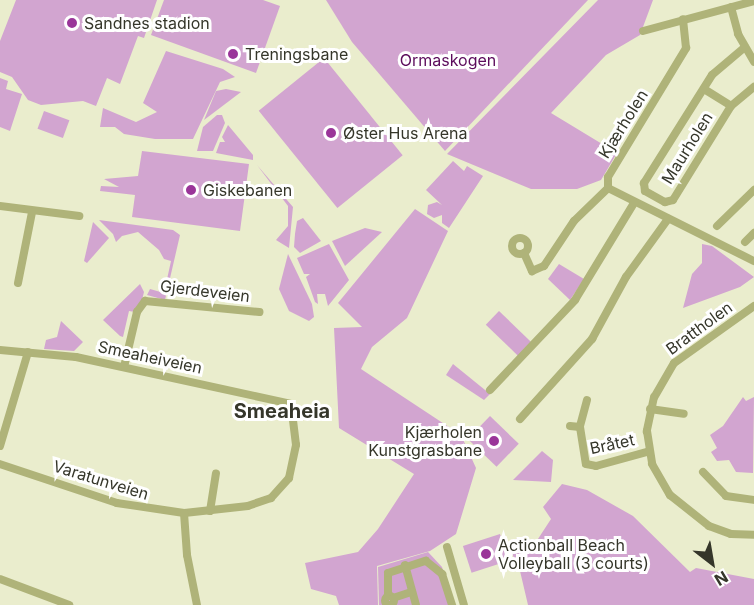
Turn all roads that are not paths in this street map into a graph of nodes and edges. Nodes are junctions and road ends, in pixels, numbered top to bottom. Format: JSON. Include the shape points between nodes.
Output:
{"nodes":[{"id":1,"x":754,"y":1,"type":"edge"},
{"id":2,"x":731,"y":7,"type":"junction"},
{"id":3,"x":683,"y":19,"type":"junction"},
{"id":4,"x":643,"y":31,"type":"dead end"},
{"id":5,"x":745,"y":47,"type":"junction"},
{"id":6,"x":754,"y":62,"type":"edge"},
{"id":7,"x":754,"y":87,"type":"edge"},
{"id":8,"x":704,"y":89,"type":"junction"},
{"id":9,"x":731,"y":106,"type":"junction"},
{"id":10,"x":608,"y":188,"type":"junction"},
{"id":11,"x":754,"y":190,"type":"edge"},
{"id":12,"x":634,"y":202,"type":"junction"},
{"id":13,"x":0,"y":206,"type":"edge"},
{"id":14,"x":32,"y":212,"type":"junction"},
{"id":15,"x":79,"y":216,"type":"dead end"},
{"id":16,"x":668,"y":219,"type":"junction"},
{"id":17,"x":717,"y":226,"type":"dead end"},
{"id":18,"x":754,"y":233,"type":"edge"},
{"id":19,"x":745,"y":242,"type":"dead end"},
{"id":20,"x":524,"y":253,"type":"dead end"},
{"id":21,"x":754,"y":261,"type":"edge"},
{"id":22,"x":18,"y":283,"type":"dead end"},
{"id":23,"x":754,"y":306,"type":"edge"},
{"id":24,"x":259,"y":312,"type":"dead end"},
{"id":25,"x":0,"y":350,"type":"edge"},
{"id":26,"x":28,"y":352,"type":"junction"},
{"id":27,"x":124,"y":367,"type":"junction"},
{"id":28,"x":490,"y":390,"type":"dead end"},
{"id":29,"x":587,"y":400,"type":"dead end"},
{"id":30,"x":291,"y":404,"type":"joint"},
{"id":31,"x":650,"y":409,"type":"junction"},
{"id":32,"x":684,"y":414,"type":"dead end"},
{"id":33,"x":520,"y":419,"type":"dead end"},
{"id":34,"x":570,"y":426,"type":"dead end"},
{"id":35,"x":580,"y":427,"type":"junction"},
{"id":36,"x":0,"y":446,"type":"edge"},
{"id":37,"x":647,"y":452,"type":"junction"},
{"id":38,"x":0,"y":464,"type":"edge"},
{"id":39,"x":704,"y":472,"type":"dead end"},
{"id":40,"x":216,"y":474,"type":"dead end"},
{"id":41,"x":754,"y":500,"type":"edge"},
{"id":42,"x":210,"y":511,"type":"junction"},
{"id":43,"x":184,"y":513,"type":"junction"},
{"id":44,"x":754,"y":535,"type":"edge"},
{"id":45,"x":447,"y":547,"type":"dead end"},
{"id":46,"x":405,"y":565,"type":"junction"},
{"id":47,"x":0,"y":579,"type":"edge"},
{"id":48,"x":412,"y":592,"type":"junction"},
{"id":49,"x":390,"y":601,"type":"edge"},
{"id":50,"x":69,"y":605,"type":"edge"},
{"id":51,"x":197,"y":605,"type":"edge"},
{"id":52,"x":416,"y":605,"type":"edge"},
{"id":53,"x":452,"y":605,"type":"edge"},
{"id":54,"x":464,"y":605,"type":"edge"}],
"edges":[{"from":1,"to":2,"type":"street"},
{"from":2,"to":3,"type":"street"},
{"from":2,"to":5,"type":"street"},
{"from":3,"to":4,"type":"street"},
{"from":3,"to":10,"type":"street","name":"Kjærholen","via":[[686,48],[608,177]]},
{"from":5,"to":6,"type":"street"},
{"from":5,"to":8,"type":"street","name":"Maurholen","via":[[720,66]]},
{"from":7,"to":9,"type":"street","name":"Maurholen"},
{"from":8,"to":9,"type":"street","name":"Maurholen"},
{"from":8,"to":9,"type":"street","name":"Maurholen","via":[[644,183],[647,193],[665,202],[673,200]]},
{"from":10,"to":12,"type":"street"},
{"from":10,"to":20,"type":"street","name":"Kjærholen","via":[[574,221],[544,266],[532,271]]},
{"from":11,"to":17,"type":"street"},
{"from":12,"to":16,"type":"street"},
{"from":12,"to":28,"type":"street","via":[[583,290]]},
{"from":13,"to":14,"type":"street"},
{"from":14,"to":15,"type":"street"},
{"from":14,"to":22,"type":"street"},
{"from":16,"to":21,"type":"street"},
{"from":16,"to":33,"type":"street","via":[[626,277],[592,339]]},
{"from":18,"to":19,"type":"street"},
{"from":23,"to":31,"type":"street","name":"Brattholen","via":[[674,363],[660,382]]},
{"from":24,"to":27,"type":"street","name":"Gjerdeveien","via":[[145,301],[137,312]]},
{"from":25,"to":26,"type":"street","name":"Smeaheiveien"},
{"from":26,"to":27,"type":"street","name":"Smeaheiveien"},
{"from":26,"to":36,"type":"street"},
{"from":27,"to":30,"type":"street","name":"Smeaheiveien"},
{"from":29,"to":35,"type":"street","name":"Bråtet"},
{"from":30,"to":42,"type":"street","name":"Varatunveien","via":[[296,445],[292,469],[283,487],[261,503]]},
{"from":31,"to":32,"type":"street"},
{"from":31,"to":37,"type":"street","name":"Brattholen"},
{"from":34,"to":35,"type":"street","name":"Bråtet"},
{"from":35,"to":37,"type":"street","name":"Bråtet","via":[[582,458],[589,466]]},
{"from":37,"to":44,"type":"street","name":"Brattholen","via":[[664,489],[709,526],[731,534]]},
{"from":38,"to":43,"type":"street","name":"Varatunveien","via":[[117,503]]},
{"from":39,"to":41,"type":"street","via":[[726,496]]},
{"from":40,"to":42,"type":"street"},
{"from":42,"to":43,"type":"street","name":"Varatunveien"},
{"from":43,"to":51,"type":"street"},
{"from":45,"to":54,"type":"street"},
{"from":46,"to":48,"type":"street"},
{"from":46,"to":49,"type":"street","via":[[388,573]]},
{"from":46,"to":53,"type":"street","via":[[426,561],[438,567]]},
{"from":47,"to":50,"type":"street"},
{"from":48,"to":49,"type":"street"},
{"from":48,"to":52,"type":"street"}]}
